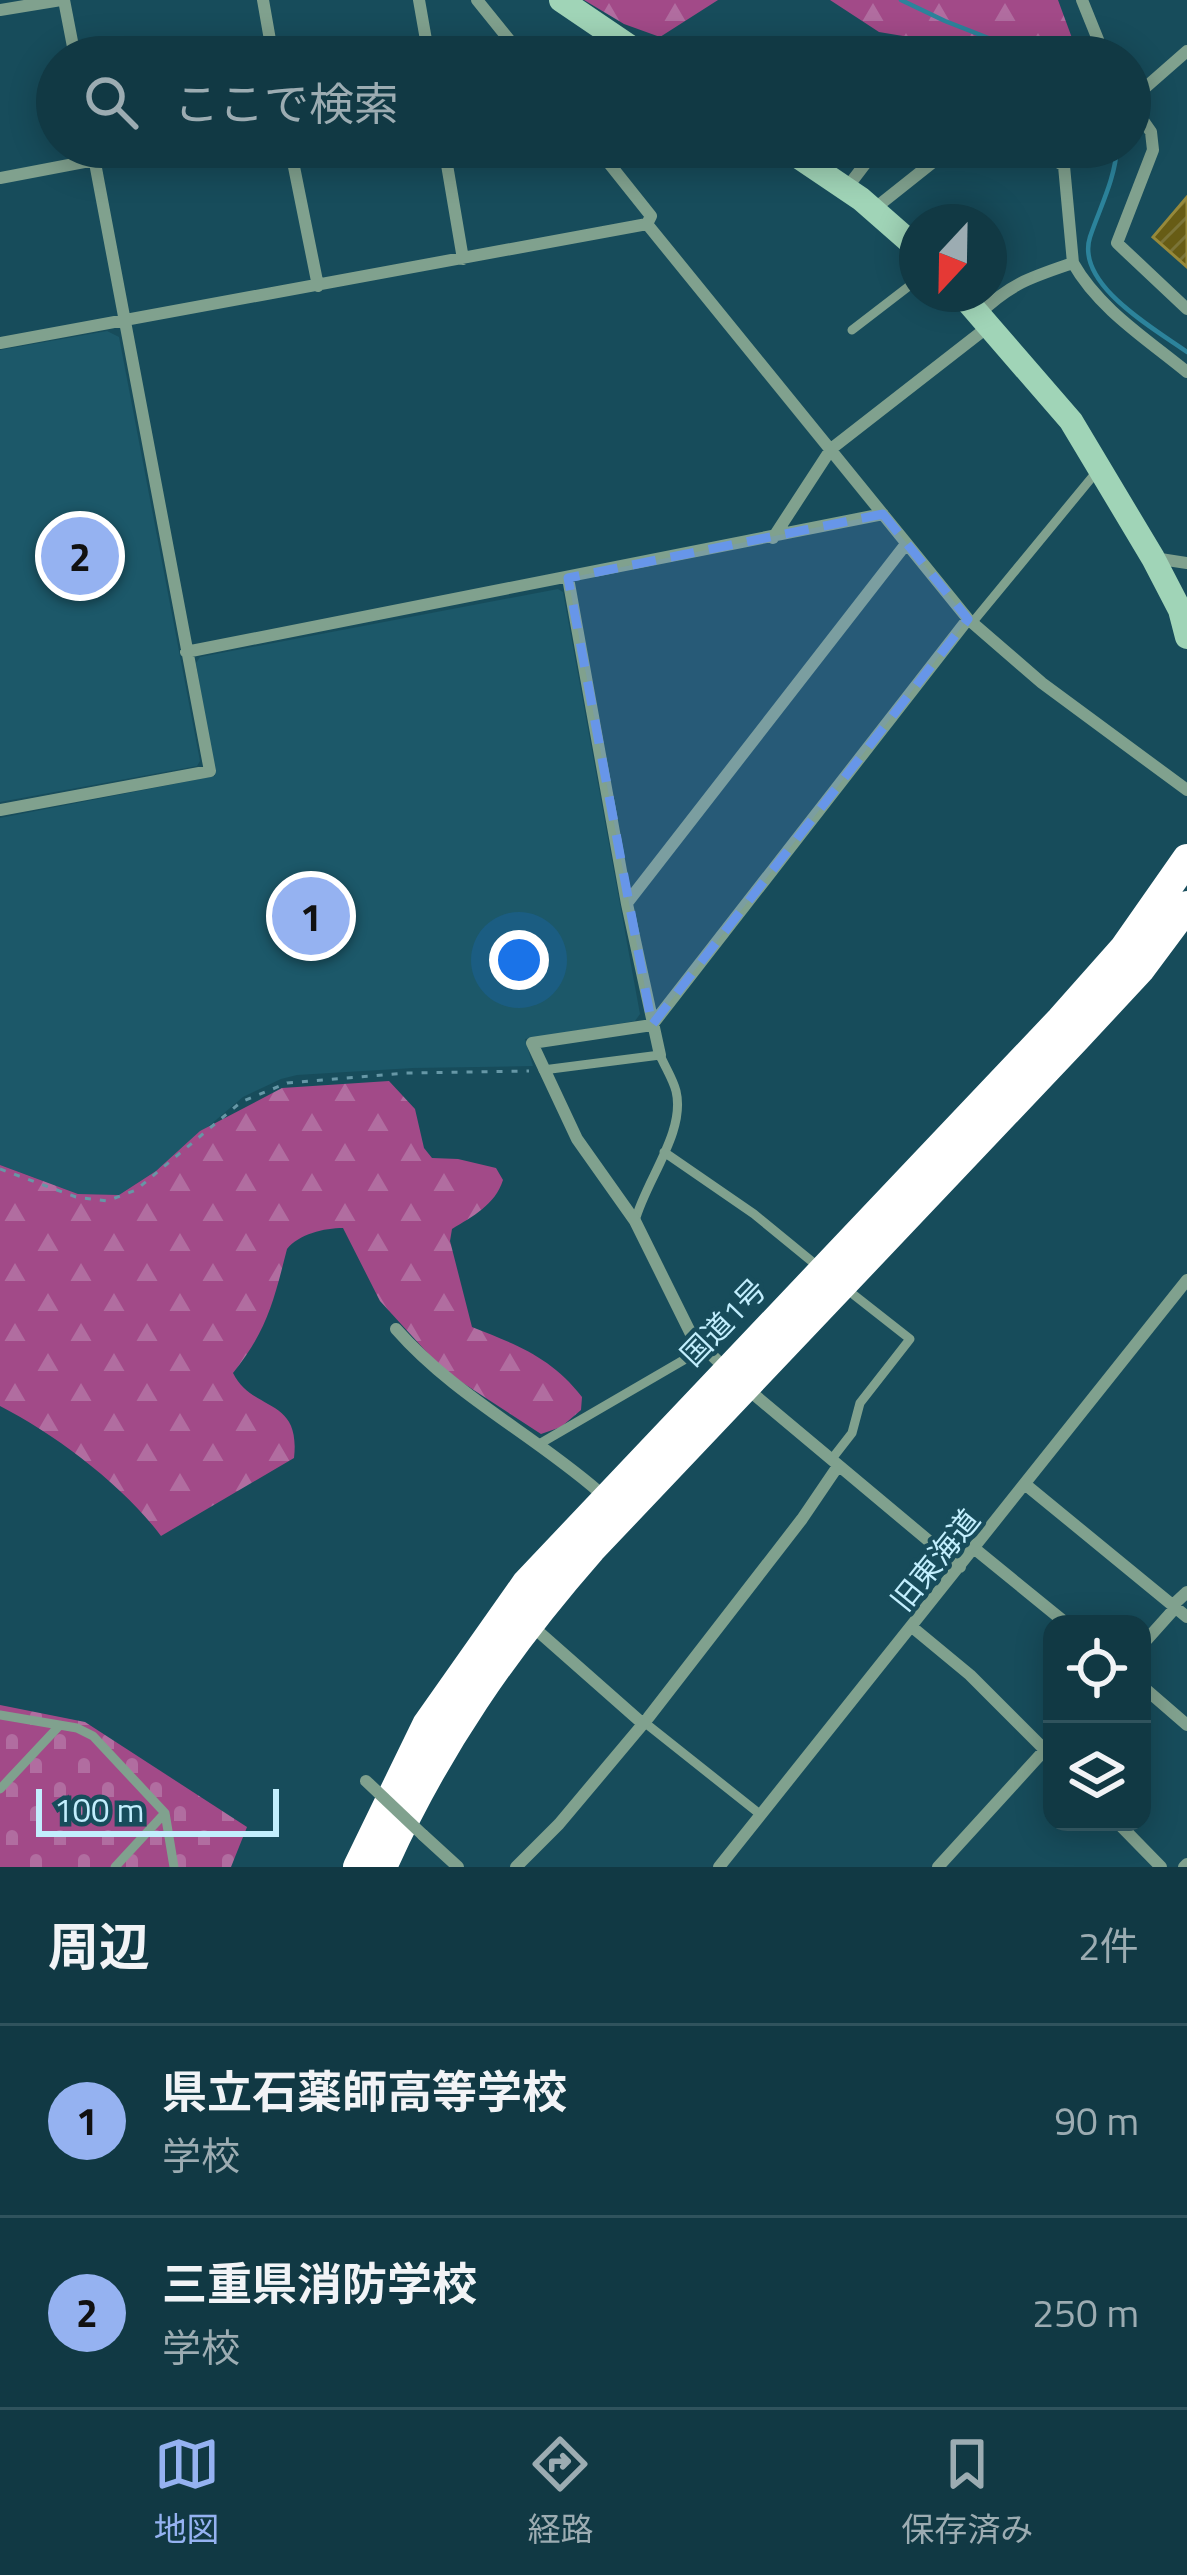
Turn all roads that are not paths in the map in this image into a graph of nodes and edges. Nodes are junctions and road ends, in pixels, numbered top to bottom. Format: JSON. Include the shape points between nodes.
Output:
{"nodes":[{"id":1,"x":62,"y":0,"type":"edge"},
{"id":2,"x":263,"y":0,"type":"edge"},
{"id":3,"x":419,"y":0,"type":"edge"},
{"id":4,"x":478,"y":0,"type":"edge"},
{"id":5,"x":561,"y":0,"type":"edge"},
{"id":6,"x":1103,"y":0,"type":"edge"},
{"id":7,"x":1086,"y":6,"type":"edge"},
{"id":8,"x":0,"y":10,"type":"edge"},
{"id":9,"x":70,"y":36,"type":"edge"},
{"id":10,"x":269,"y":36,"type":"edge"},
{"id":11,"x":425,"y":36,"type":"edge"},
{"id":12,"x":506,"y":36,"type":"edge"},
{"id":13,"x":614,"y":36,"type":"edge"},
{"id":14,"x":1097,"y":36,"type":"edge"},
{"id":15,"x":1187,"y":51,"type":"edge"},
{"id":16,"x":1151,"y":83,"type":"edge"},
{"id":17,"x":39,"y":168,"type":"edge"},
{"id":18,"x":96,"y":168,"type":"edge"},
{"id":19,"x":294,"y":168,"type":"edge"},
{"id":20,"x":448,"y":168,"type":"edge"},
{"id":21,"x":613,"y":168,"type":"edge"},
{"id":22,"x":815,"y":168,"type":"edge"},
{"id":23,"x":862,"y":168,"type":"edge"},
{"id":24,"x":926,"y":168,"type":"edge"},
{"id":25,"x":1064,"y":168,"type":"edge"},
{"id":26,"x":1146,"y":168,"type":"edge"},
{"id":27,"x":0,"y":178,"type":"edge"},
{"id":28,"x":846,"y":189,"type":"junction"},
{"id":29,"x":873,"y":210,"type":"junction"},
{"id":30,"x":647,"y":224,"type":"junction"},
{"id":31,"x":899,"y":232,"type":"edge"},
{"id":32,"x":463,"y":259,"type":"junction"},
{"id":33,"x":1073,"y":263,"type":"junction"},
{"id":34,"x":318,"y":286,"type":"junction"},
{"id":35,"x":899,"y":294,"type":"edge"},
{"id":36,"x":1187,"y":309,"type":"edge"},
{"id":37,"x":978,"y":312,"type":"edge"},
{"id":38,"x":985,"y":319,"type":"junction"},
{"id":39,"x":124,"y":322,"type":"junction"},
{"id":40,"x":852,"y":330,"type":"dead end"},
{"id":41,"x":0,"y":344,"type":"edge"},
{"id":42,"x":1187,"y":372,"type":"edge"},
{"id":43,"x":831,"y":449,"type":"junction"},
{"id":44,"x":1101,"y":468,"type":"junction"},
{"id":45,"x":883,"y":514,"type":"junction"},
{"id":46,"x":772,"y":538,"type":"junction"},
{"id":47,"x":906,"y":544,"type":"junction"},
{"id":48,"x":1153,"y":558,"type":"junction"},
{"id":49,"x":1187,"y":563,"type":"edge"},
{"id":50,"x":568,"y":578,"type":"junction"},
{"id":51,"x":970,"y":621,"type":"junction"},
{"id":52,"x":1187,"y":637,"type":"edge"},
{"id":53,"x":186,"y":652,"type":"junction"},
{"id":54,"x":1187,"y":790,"type":"edge"},
{"id":55,"x":0,"y":811,"type":"edge"},
{"id":56,"x":1187,"y":859,"type":"edge"},
{"id":57,"x":627,"y":904,"type":"junction"},
{"id":58,"x":1187,"y":906,"type":"edge"},
{"id":59,"x":652,"y":1024,"type":"junction"},
{"id":60,"x":660,"y":1055,"type":"junction"},
{"id":61,"x":543,"y":1070,"type":"junction"},
{"id":62,"x":664,"y":1152,"type":"junction"},
{"id":63,"x":635,"y":1221,"type":"junction"},
{"id":64,"x":815,"y":1264,"type":"dead end"},
{"id":65,"x":1187,"y":1280,"type":"edge"},
{"id":66,"x":854,"y":1295,"type":"dead end"},
{"id":67,"x":396,"y":1329,"type":"dead end"},
{"id":68,"x":700,"y":1345,"type":"junction"},
{"id":69,"x":731,"y":1374,"type":"junction"},
{"id":70,"x":541,"y":1443,"type":"junction"},
{"id":71,"x":835,"y":1462,"type":"junction"},
{"id":72,"x":1026,"y":1485,"type":"junction"},
{"id":73,"x":598,"y":1491,"type":"junction"},
{"id":74,"x":975,"y":1549,"type":"junction"},
{"id":75,"x":547,"y":1562,"type":"junction"},
{"id":76,"x":960,"y":1567,"type":"junction"},
{"id":77,"x":1187,"y":1592,"type":"edge"},
{"id":78,"x":1179,"y":1610,"type":"edge"},
{"id":79,"x":1055,"y":1615,"type":"edge"},
{"id":80,"x":912,"y":1627,"type":"junction"},
{"id":81,"x":540,"y":1633,"type":"dead end"},
{"id":82,"x":1151,"y":1636,"type":"edge"},
{"id":83,"x":1151,"y":1694,"type":"edge"},
{"id":84,"x":0,"y":1715,"type":"edge"},
{"id":85,"x":643,"y":1722,"type":"junction"},
{"id":86,"x":60,"y":1725,"type":"junction"},
{"id":87,"x":1187,"y":1726,"type":"edge"},
{"id":88,"x":1043,"y":1743,"type":"edge"},
{"id":89,"x":1043,"y":1757,"type":"edge"},
{"id":90,"x":366,"y":1780,"type":"dead end"},
{"id":91,"x":0,"y":1789,"type":"edge"},
{"id":92,"x":165,"y":1813,"type":"junction"},
{"id":93,"x":761,"y":1815,"type":"junction"},
{"id":94,"x":1126,"y":1831,"type":"edge"},
{"id":95,"x":115,"y":1867,"type":"edge"},
{"id":96,"x":174,"y":1867,"type":"edge"},
{"id":97,"x":358,"y":1867,"type":"edge"},
{"id":98,"x":382,"y":1867,"type":"edge"},
{"id":99,"x":458,"y":1867,"type":"edge"},
{"id":100,"x":515,"y":1867,"type":"edge"},
{"id":101,"x":718,"y":1867,"type":"edge"},
{"id":102,"x":938,"y":1867,"type":"edge"},
{"id":103,"x":1161,"y":1867,"type":"edge"}],
"edges":[{"from":1,"to":8,"type":"street"},
{"from":1,"to":9,"type":"street"},
{"from":2,"to":10,"type":"street"},
{"from":3,"to":11,"type":"street"},
{"from":4,"to":12,"type":"street"},
{"from":5,"to":13,"type":"main road"},
{"from":6,"to":7,"type":"street"},
{"from":7,"to":14,"type":"street"},
{"from":15,"to":16,"type":"street"},
{"from":17,"to":27,"type":"street"},
{"from":18,"to":39,"type":"street"},
{"from":19,"to":34,"type":"street"},
{"from":20,"to":32,"type":"street"},
{"from":21,"to":30,"type":"street","via":[[651,216]]},
{"from":22,"to":28,"type":"main road"},
{"from":23,"to":28,"type":"street"},
{"from":24,"to":29,"type":"street"},
{"from":25,"to":33,"type":"street"},
{"from":26,"to":36,"type":"street","via":[[1117,243]]},
{"from":28,"to":29,"type":"main road"},
{"from":29,"to":31,"type":"main road"},
{"from":30,"to":32,"type":"street"},
{"from":30,"to":43,"type":"street"},
{"from":32,"to":34,"type":"street"},
{"from":33,"to":38,"type":"street","via":[[1001,292]]},
{"from":33,"to":42,"type":"street","via":[[1096,297]]},
{"from":34,"to":39,"type":"street"},
{"from":35,"to":40,"type":"lane"},
{"from":37,"to":38,"type":"main road"},
{"from":38,"to":43,"type":"street"},
{"from":38,"to":44,"type":"main road"},
{"from":39,"to":41,"type":"street"},
{"from":39,"to":53,"type":"street"},
{"from":43,"to":45,"type":"street"},
{"from":43,"to":46,"type":"street"},
{"from":44,"to":48,"type":"main road"},
{"from":44,"to":51,"type":"lane"},
{"from":45,"to":46,"type":"street"},
{"from":45,"to":47,"type":"street"},
{"from":46,"to":50,"type":"street"},
{"from":47,"to":51,"type":"street"},
{"from":47,"to":57,"type":"street"},
{"from":48,"to":49,"type":"street"},
{"from":48,"to":52,"type":"main road"},
{"from":50,"to":53,"type":"street"},
{"from":50,"to":57,"type":"street"},
{"from":51,"to":54,"type":"street"},
{"from":51,"to":59,"type":"street"},
{"from":53,"to":55,"type":"street","via":[[210,771]]},
{"from":56,"to":69,"type":"highway","name":"国道1号","via":[[1124,950]]},
{"from":57,"to":59,"type":"street"},
{"from":58,"to":69,"type":"highway","name":"国道1号","via":[[1075,1040]]},
{"from":59,"to":60,"type":"street"},
{"from":59,"to":61,"type":"street","via":[[532,1043]]},
{"from":60,"to":61,"type":"lane"},
{"from":60,"to":62,"type":"lane","via":[[679,1106]]},
{"from":61,"to":63,"type":"street","via":[[578,1139]]},
{"from":62,"to":63,"type":"lane"},
{"from":62,"to":64,"type":"lane"},
{"from":63,"to":68,"type":"street"},
{"from":65,"to":72,"type":"street","name":"旧東海道"},
{"from":66,"to":71,"type":"lane","via":[[910,1339],[860,1403]]},
{"from":67,"to":70,"type":"street","via":[[429,1366]]},
{"from":68,"to":69,"type":"street"},
{"from":68,"to":70,"type":"lane"},
{"from":69,"to":71,"type":"street"},
{"from":69,"to":73,"type":"street","via":[[704,1378]]},
{"from":69,"to":75,"type":"highway","name":"国道1号"},
{"from":69,"to":98,"type":"highway","name":"国道1号","via":[[505,1651],[434,1760]]},
{"from":70,"to":73,"type":"street"},
{"from":71,"to":76,"type":"street"},
{"from":71,"to":85,"type":"street","via":[[802,1519]]},
{"from":72,"to":74,"type":"street","name":"旧東海道"},
{"from":72,"to":78,"type":"street"},
{"from":73,"to":75,"type":"street","via":[[566,1525]]},
{"from":74,"to":76,"type":"street","name":"旧東海道"},
{"from":74,"to":79,"type":"street"},
{"from":75,"to":97,"type":"highway","name":"国道1号","via":[[427,1725]]},
{"from":76,"to":80,"type":"street","name":"旧東海道"},
{"from":77,"to":78,"type":"street"},
{"from":78,"to":82,"type":"street"},
{"from":80,"to":88,"type":"street"},
{"from":80,"to":93,"type":"street","name":"旧東海道"},
{"from":81,"to":85,"type":"street"},
{"from":83,"to":87,"type":"street"},
{"from":84,"to":86,"type":"lane"},
{"from":85,"to":93,"type":"lane"},
{"from":85,"to":100,"type":"street"},
{"from":86,"to":91,"type":"lane"},
{"from":86,"to":92,"type":"lane","via":[[93,1736]]},
{"from":89,"to":102,"type":"street"},
{"from":90,"to":99,"type":"street","bridge":true},
{"from":92,"to":95,"type":"lane"},
{"from":92,"to":96,"type":"lane"},
{"from":93,"to":101,"type":"street","name":"旧東海道"},
{"from":94,"to":103,"type":"street"}]}
